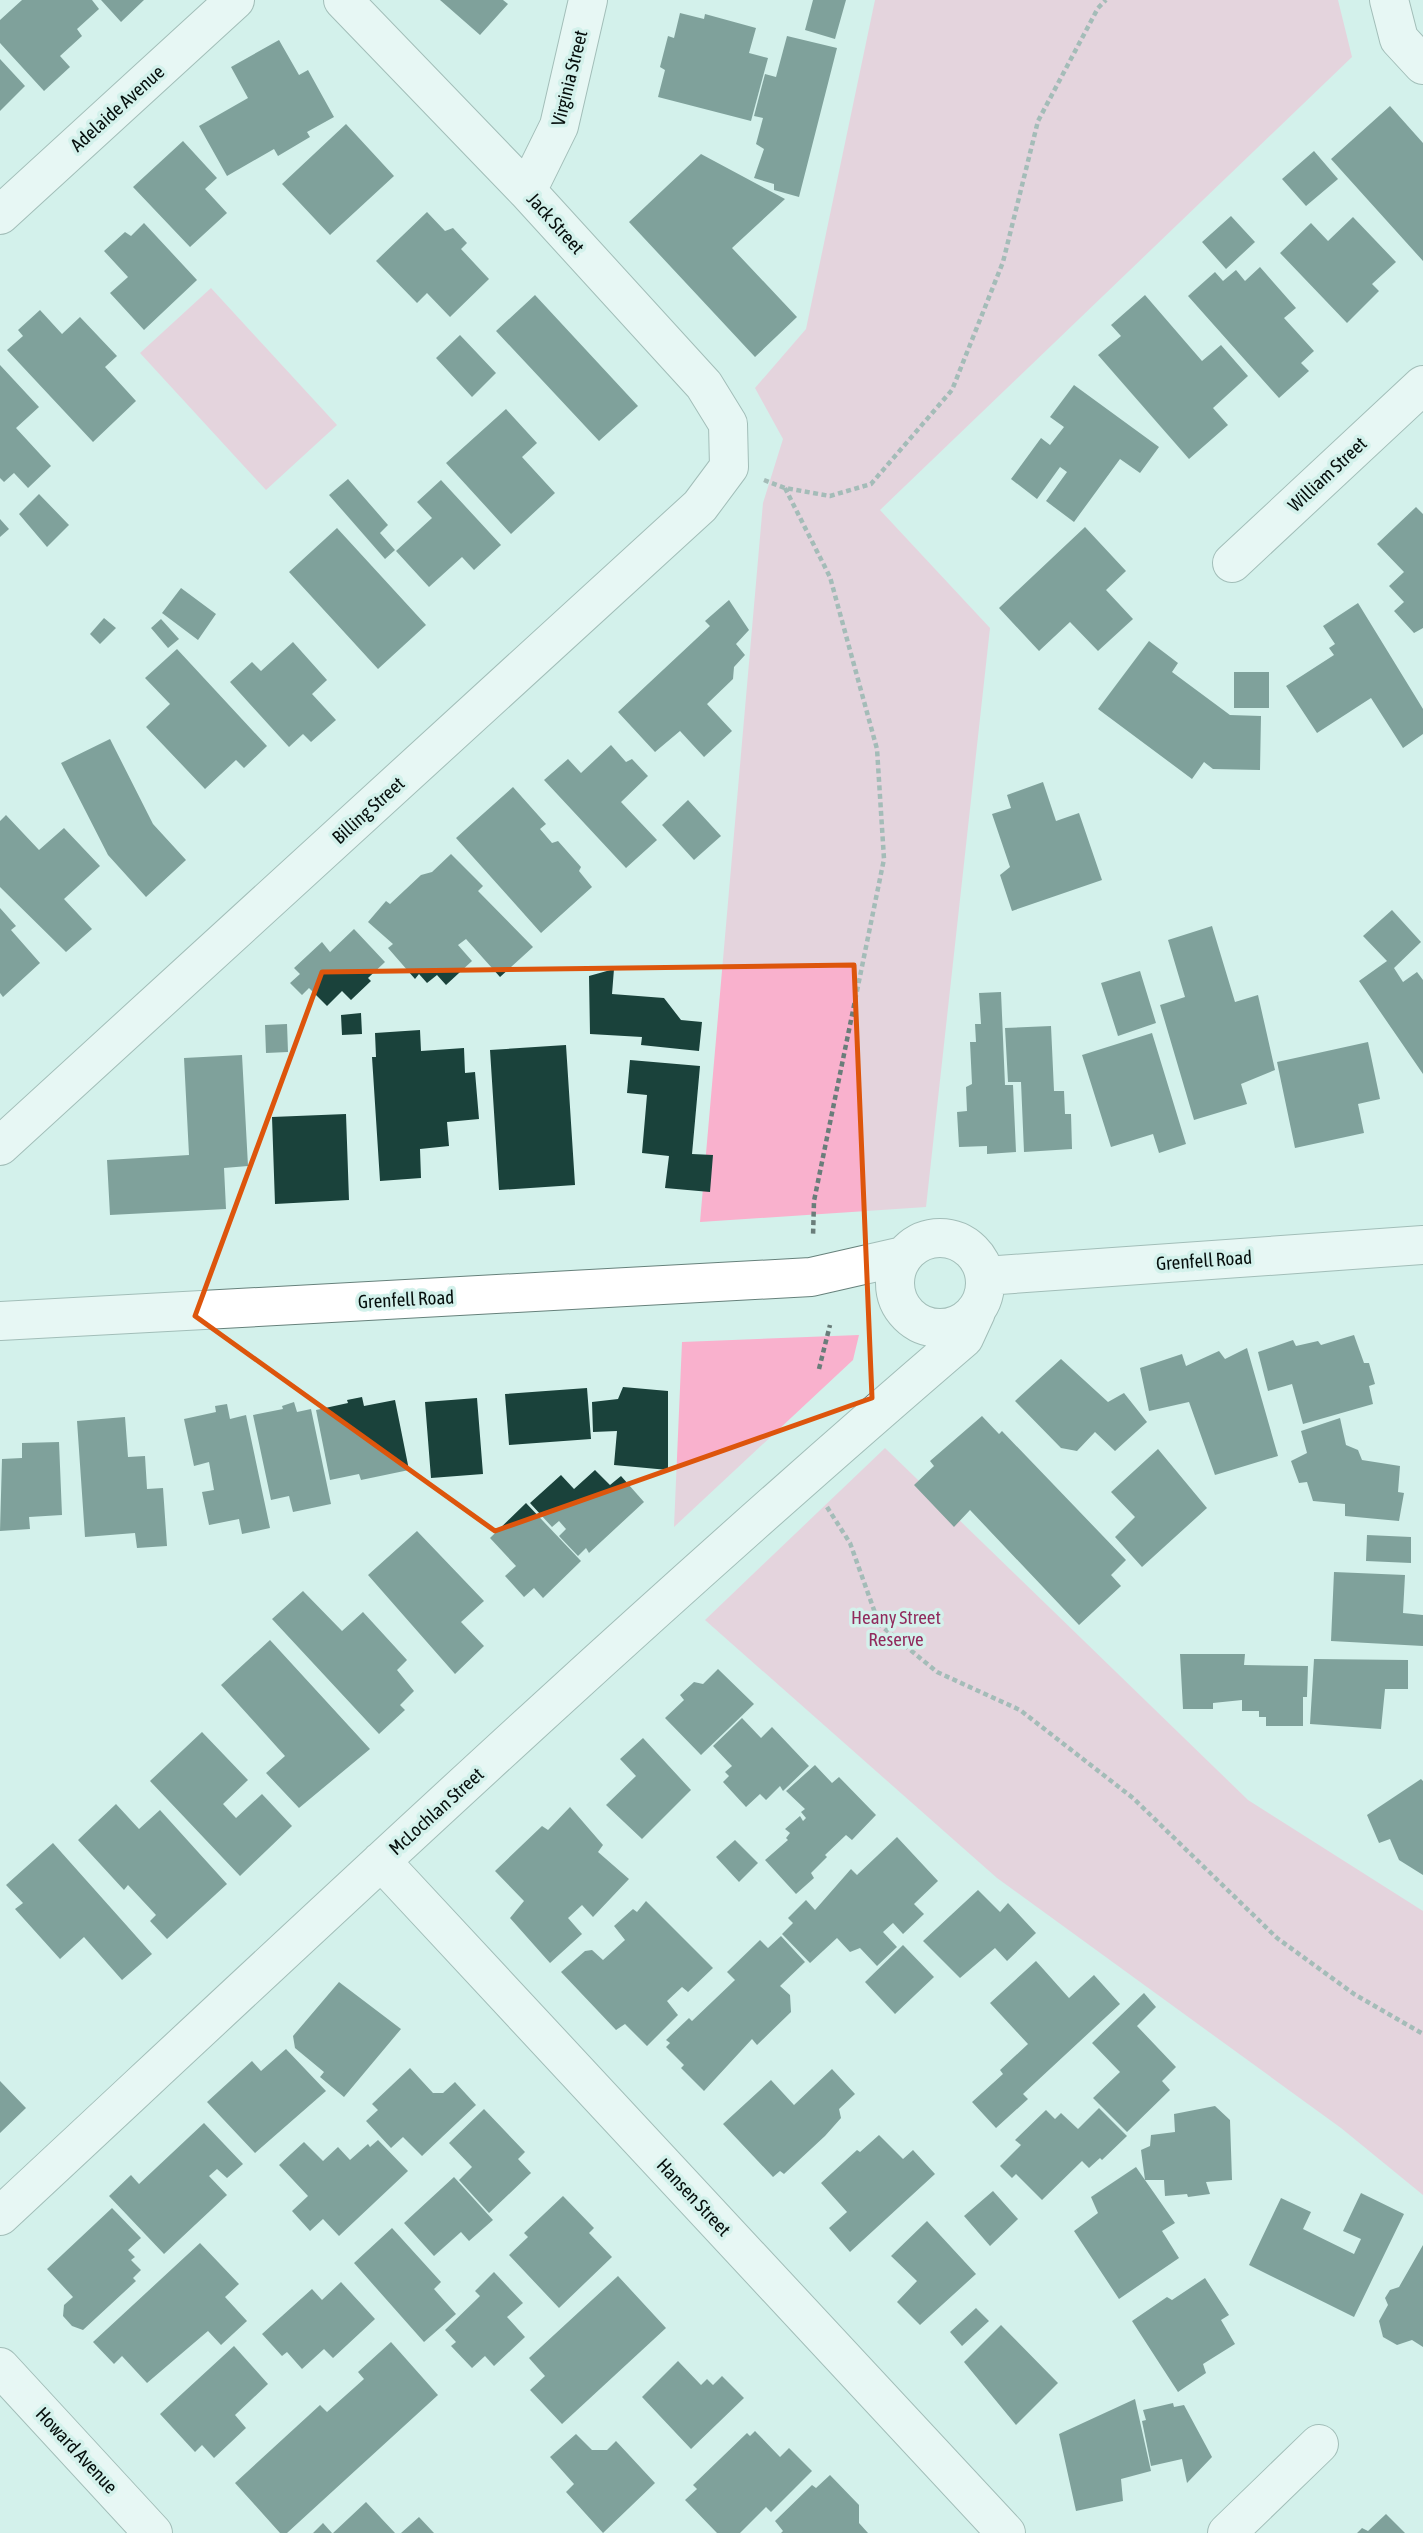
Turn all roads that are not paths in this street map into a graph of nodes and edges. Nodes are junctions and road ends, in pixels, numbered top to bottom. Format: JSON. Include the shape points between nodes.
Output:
{"nodes":[{"id":1,"x":235,"y":0,"type":"edge"},
{"id":2,"x":343,"y":0,"type":"edge"},
{"id":3,"x":588,"y":0,"type":"edge"},
{"id":4,"x":1389,"y":0,"type":"edge"},
{"id":5,"x":1423,"y":65,"type":"edge"},
{"id":6,"x":527,"y":191,"type":"junction"},
{"id":7,"x":0,"y":215,"type":"edge"},
{"id":8,"x":1423,"y":385,"type":"edge"},
{"id":9,"x":729,"y":467,"type":"joint"},
{"id":10,"x":1232,"y":563,"type":"dead end"},
{"id":11,"x":0,"y":1146,"type":"edge"},
{"id":12,"x":1423,"y":1245,"type":"edge"},
{"id":13,"x":985,"y":1276,"type":"junction"},
{"id":14,"x":902,"y":1288,"type":"junction"},
{"id":15,"x":976,"y":1312,"type":"junction"},
{"id":16,"x":0,"y":1321,"type":"edge"},
{"id":17,"x":878,"y":1412,"type":"junction"},
{"id":18,"x":382,"y":1861,"type":"junction"},
{"id":19,"x":0,"y":2216,"type":"edge"},
{"id":20,"x":0,"y":2367,"type":"edge"},
{"id":21,"x":1318,"y":2444,"type":"dead end"},
{"id":22,"x":153,"y":2533,"type":"edge"},
{"id":23,"x":1006,"y":2533,"type":"edge"},
{"id":24,"x":1227,"y":2533,"type":"edge"}],
"edges":[{"from":1,"to":7,"type":"street","name":"Adelaide Avenue"},
{"from":2,"to":6,"type":"street","name":"Jack Street"},
{"from":3,"to":6,"type":"street","name":"Virginia Street","via":[[559,126]]},
{"from":4,"to":5,"type":"street","via":[[1399,39]]},
{"from":6,"to":9,"type":"street","name":"Jack Street","via":[[704,385],[728,424]]},
{"from":8,"to":10,"type":"street","name":"William Street"},
{"from":9,"to":11,"type":"street","name":"Billing Street","via":[[700,506]]},
{"from":12,"to":13,"type":"street","name":"Grenfell Road"},
{"from":13,"to":14,"type":"street","via":[[981,1261],[958,1241],[928,1239]]},
{"from":13,"to":15,"type":"street"},
{"from":14,"to":15,"type":"street","via":[[920,1325],[950,1328]]},
{"from":14,"to":16,"type":"street","name":"Grenfell Road","via":[[811,1277]]},
{"from":14,"to":17,"type":"street","name":"McLochlan Street","via":[[905,1355]]},
{"from":15,"to":17,"type":"street","name":"McLochlan Street","via":[[964,1338]]},
{"from":17,"to":18,"type":"street","name":"McLochlan Street"},
{"from":18,"to":19,"type":"street","name":"McLochlan Street"},
{"from":18,"to":23,"type":"street","name":"Hansen Street"},
{"from":20,"to":22,"type":"street","name":"Howard Avenue"},
{"from":21,"to":24,"type":"street"}]}
